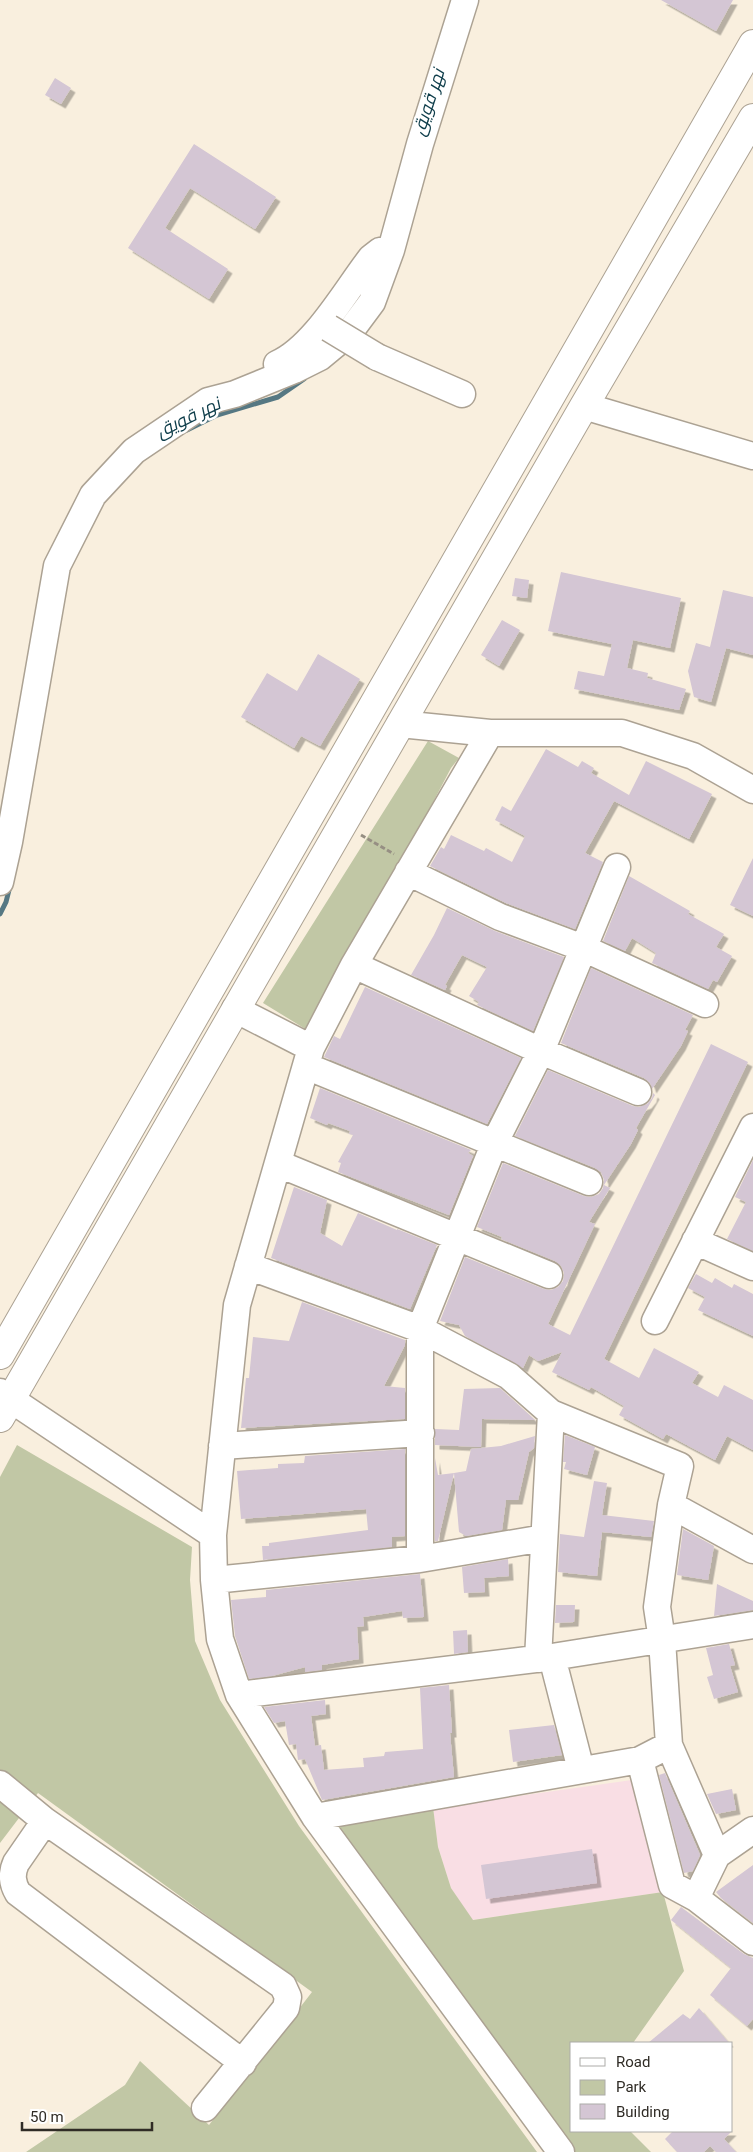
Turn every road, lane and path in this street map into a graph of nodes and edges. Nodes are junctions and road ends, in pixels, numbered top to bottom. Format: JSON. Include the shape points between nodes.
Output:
{"nodes":[{"id":1,"x":465,"y":0,"type":"edge"},
{"id":2,"x":753,"y":44,"type":"edge"},
{"id":3,"x":753,"y":118,"type":"edge"},
{"id":4,"x":391,"y":250,"type":"junction"},
{"id":5,"x":322,"y":324,"type":"junction"},
{"id":6,"x":236,"y":394,"type":"junction"},
{"id":7,"x":462,"y":394,"type":"dead end"},
{"id":8,"x":584,"y":406,"type":"junction"},
{"id":9,"x":753,"y":456,"type":"edge"},
{"id":10,"x":400,"y":724,"type":"junction"},
{"id":11,"x":490,"y":733,"type":"junction"},
{"id":12,"x":753,"y":790,"type":"edge"},
{"id":13,"x":342,"y":824,"type":"junction"},
{"id":14,"x":617,"y":867,"type":"dead end"},
{"id":15,"x":410,"y":868,"type":"junction"},
{"id":16,"x":0,"y":882,"type":"edge"},
{"id":17,"x":253,"y":916,"type":"junction"},
{"id":18,"x":280,"y":932,"type":"junction"},
{"id":19,"x":583,"y":948,"type":"junction"},
{"id":20,"x":354,"y":965,"type":"junction"},
{"id":21,"x":705,"y":1004,"type":"dead end"},
{"id":22,"x":235,"y":1009,"type":"junction"},
{"id":23,"x":540,"y":1051,"type":"junction"},
{"id":24,"x":308,"y":1057,"type":"junction"},
{"id":25,"x":638,"y":1092,"type":"dead end"},
{"id":26,"x":753,"y":1127,"type":"edge"},
{"id":27,"x":494,"y":1142,"type":"junction"},
{"id":28,"x":279,"y":1164,"type":"junction"},
{"id":29,"x":589,"y":1182,"type":"dead end"},
{"id":30,"x":456,"y":1236,"type":"junction"},
{"id":31,"x":695,"y":1241,"type":"junction"},
{"id":32,"x":248,"y":1266,"type":"junction"},
{"id":33,"x":753,"y":1267,"type":"edge"},
{"id":34,"x":549,"y":1275,"type":"dead end"},
{"id":35,"x":654,"y":1321,"type":"dead end"},
{"id":36,"x":420,"y":1329,"type":"junction"},
{"id":37,"x":0,"y":1355,"type":"edge"},
{"id":38,"x":4,"y":1403,"type":"edge"},
{"id":39,"x":551,"y":1413,"type":"junction"},
{"id":40,"x":421,"y":1433,"type":"junction"},
{"id":41,"x":222,"y":1446,"type":"junction"},
{"id":42,"x":671,"y":1505,"type":"junction"},
{"id":43,"x":213,"y":1535,"type":"junction"},
{"id":44,"x":544,"y":1538,"type":"junction"},
{"id":45,"x":753,"y":1550,"type":"edge"},
{"id":46,"x":420,"y":1559,"type":"junction"},
{"id":47,"x":214,"y":1580,"type":"junction"},
{"id":48,"x":753,"y":1625,"type":"edge"},
{"id":49,"x":662,"y":1640,"type":"junction"},
{"id":50,"x":545,"y":1658,"type":"junction"},
{"id":51,"x":239,"y":1695,"type":"junction"},
{"id":52,"x":669,"y":1745,"type":"junction"},
{"id":53,"x":640,"y":1760,"type":"junction"},
{"id":54,"x":581,"y":1770,"type":"junction"},
{"id":55,"x":0,"y":1784,"type":"edge"},
{"id":56,"x":315,"y":1817,"type":"junction"},
{"id":57,"x":45,"y":1821,"type":"junction"},
{"id":58,"x":753,"y":1830,"type":"edge"},
{"id":59,"x":717,"y":1855,"type":"junction"},
{"id":60,"x":696,"y":1898,"type":"junction"},
{"id":61,"x":753,"y":1942,"type":"edge"},
{"id":62,"x":243,"y":2063,"type":"junction"},
{"id":63,"x":205,"y":2108,"type":"dead end"},
{"id":64,"x":561,"y":2152,"type":"edge"}],
"edges":[{"from":1,"to":4,"type":"street"},
{"from":2,"to":17,"type":"main road"},
{"from":3,"to":8,"type":"main road"},
{"from":4,"to":5,"type":"street","via":[[380,251],[371,258]]},
{"from":4,"to":6,"type":"street","via":[[372,302],[349,333],[320,357]]},
{"from":5,"to":6,"type":"street","via":[[303,347],[281,362],[253,374]]},
{"from":5,"to":7,"type":"street","bridge":true,"via":[[377,357]]},
{"from":6,"to":16,"type":"street","via":[[208,400],[134,450],[93,495],[57,566]]},
{"from":8,"to":9,"type":"street"},
{"from":8,"to":10,"type":"main road"},
{"from":10,"to":11,"type":"street"},
{"from":10,"to":13,"type":"main road"},
{"from":11,"to":12,"type":"street","via":[[622,733],[693,756]]},
{"from":11,"to":15,"type":"street"},
{"from":13,"to":15,"type":"path"},
{"from":13,"to":18,"type":"main road"},
{"from":14,"to":19,"type":"street"},
{"from":15,"to":19,"type":"street","via":[[500,917]]},
{"from":15,"to":20,"type":"street"},
{"from":17,"to":18,"type":"main road"},
{"from":17,"to":37,"type":"main road"},
{"from":18,"to":22,"type":"main road"},
{"from":19,"to":21,"type":"street"},
{"from":19,"to":23,"type":"street"},
{"from":20,"to":23,"type":"street"},
{"from":20,"to":24,"type":"street"},
{"from":22,"to":24,"type":"street"},
{"from":22,"to":38,"type":"main road"},
{"from":23,"to":25,"type":"street"},
{"from":23,"to":27,"type":"street"},
{"from":24,"to":27,"type":"street"},
{"from":24,"to":28,"type":"street"},
{"from":26,"to":31,"type":"street"},
{"from":27,"to":29,"type":"street"},
{"from":27,"to":30,"type":"street"},
{"from":28,"to":30,"type":"street"},
{"from":28,"to":32,"type":"street"},
{"from":30,"to":34,"type":"street"},
{"from":30,"to":36,"type":"street"},
{"from":31,"to":33,"type":"street"},
{"from":31,"to":35,"type":"street"},
{"from":32,"to":36,"type":"street"},
{"from":32,"to":41,"type":"street","via":[[237,1305]]},
{"from":36,"to":39,"type":"street","via":[[509,1376]]},
{"from":36,"to":40,"type":"street"},
{"from":38,"to":43,"type":"street"},
{"from":39,"to":42,"type":"street","via":[[680,1466]]},
{"from":39,"to":44,"type":"street"},
{"from":40,"to":41,"type":"street"},
{"from":40,"to":46,"type":"street"},
{"from":41,"to":43,"type":"street"},
{"from":42,"to":45,"type":"street"},
{"from":42,"to":49,"type":"street","via":[[657,1608]]},
{"from":43,"to":47,"type":"street"},
{"from":44,"to":46,"type":"street"},
{"from":44,"to":50,"type":"street"},
{"from":46,"to":47,"type":"street"},
{"from":47,"to":51,"type":"street","via":[[220,1639]]},
{"from":48,"to":49,"type":"street"},
{"from":49,"to":50,"type":"street"},
{"from":49,"to":52,"type":"street"},
{"from":50,"to":51,"type":"street"},
{"from":50,"to":54,"type":"street"},
{"from":51,"to":56,"type":"street"},
{"from":52,"to":53,"type":"street"},
{"from":52,"to":59,"type":"street"},
{"from":53,"to":54,"type":"street"},
{"from":53,"to":60,"type":"street","via":[[672,1885]]},
{"from":54,"to":56,"type":"street"},
{"from":55,"to":57,"type":"street"},
{"from":56,"to":64,"type":"street"},
{"from":57,"to":62,"type":"street","via":[[13,1871],[18,1893]]},
{"from":57,"to":62,"type":"street","via":[[283,1986],[288,1997],[286,2008]]},
{"from":58,"to":59,"type":"street"},
{"from":59,"to":60,"type":"street"},
{"from":60,"to":61,"type":"street"},
{"from":62,"to":63,"type":"street"}]}
